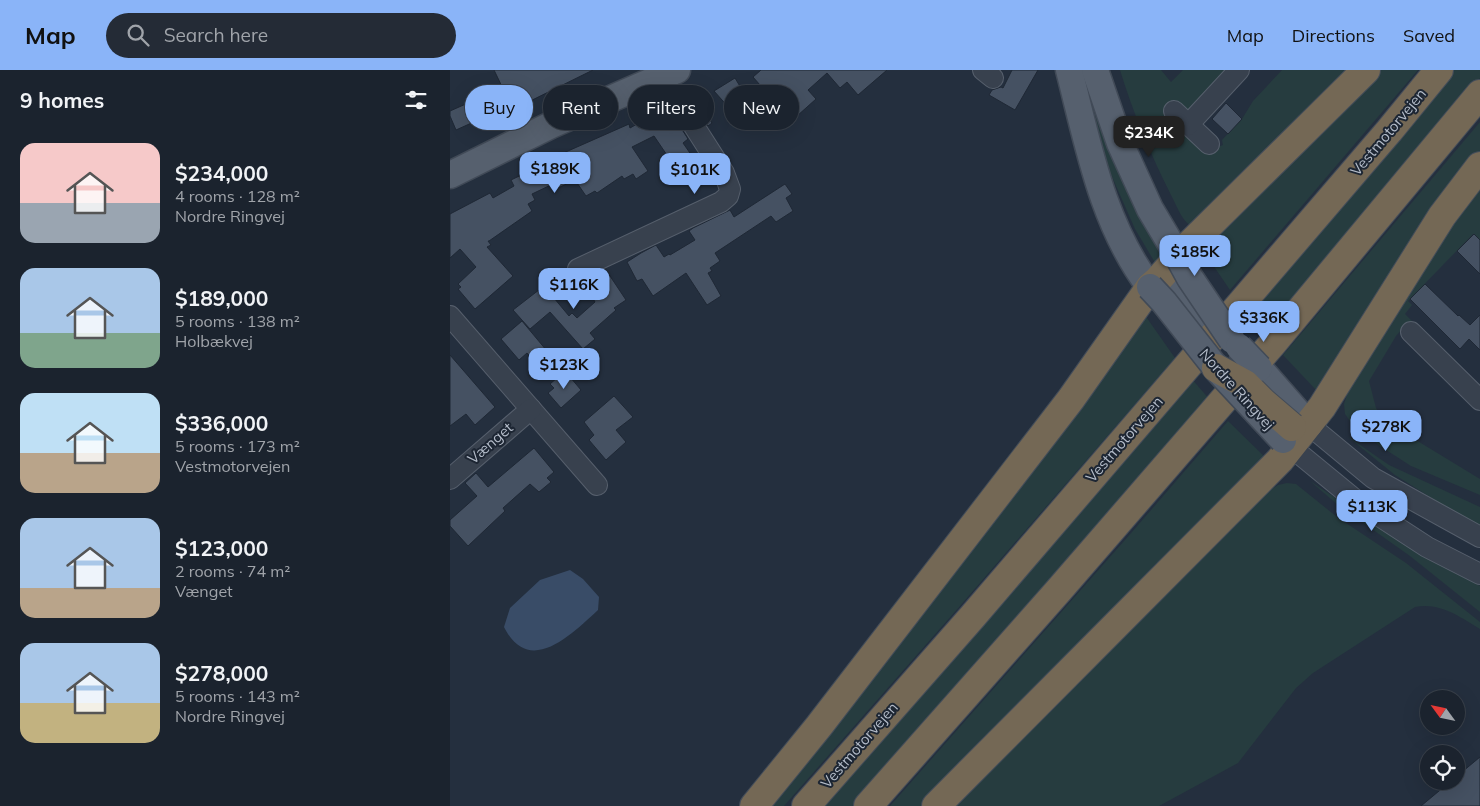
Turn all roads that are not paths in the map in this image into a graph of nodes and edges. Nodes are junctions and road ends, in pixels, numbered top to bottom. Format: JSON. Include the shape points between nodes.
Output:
{"nodes":[{"id":1,"x":1069,"y":70,"type":"edge"},
{"id":2,"x":1096,"y":70,"type":"edge"},
{"id":3,"x":1239,"y":70,"type":"edge"},
{"id":4,"x":1366,"y":70,"type":"edge"},
{"id":5,"x":1439,"y":70,"type":"edge"},
{"id":6,"x":670,"y":73,"type":"edge"},
{"id":7,"x":1480,"y":94,"type":"edge"},
{"id":8,"x":1209,"y":144,"type":"dead end"},
{"id":9,"x":1480,"y":166,"type":"edge"},
{"id":10,"x":450,"y":175,"type":"edge"},
{"id":11,"x":1178,"y":256,"type":"junction"},
{"id":12,"x":578,"y":270,"type":"dead end"},
{"id":13,"x":1154,"y":284,"type":"junction"},
{"id":14,"x":450,"y":316,"type":"edge"},
{"id":15,"x":1411,"y":332,"type":"dead end"},
{"id":16,"x":1232,"y":340,"type":"junction"},
{"id":17,"x":1216,"y":368,"type":"joint"},
{"id":18,"x":1328,"y":398,"type":"junction"},
{"id":19,"x":1480,"y":400,"type":"edge"},
{"id":20,"x":531,"y":409,"type":"junction"},
{"id":21,"x":1296,"y":431,"type":"junction"},
{"id":22,"x":450,"y":478,"type":"edge"},
{"id":23,"x":597,"y":485,"type":"dead end"},
{"id":24,"x":1428,"y":509,"type":"junction"},
{"id":25,"x":1480,"y":537,"type":"edge"},
{"id":26,"x":1480,"y":574,"type":"edge"},
{"id":27,"x":754,"y":806,"type":"edge"},
{"id":28,"x":806,"y":806,"type":"edge"},
{"id":29,"x":868,"y":806,"type":"edge"},
{"id":30,"x":936,"y":806,"type":"edge"}],
"edges":[{"from":1,"to":13,"type":"main road","name":"Nordre Ringvej","via":[[1102,194],[1140,273]]},
{"from":2,"to":11,"type":"main road","name":"Nordre Ringvej","via":[[1120,143],[1150,209]]},
{"from":3,"to":8,"type":"street","via":[[1181,118]]},
{"from":4,"to":11,"type":"highway"},
{"from":5,"to":28,"type":"highway","name":"Vestmotorvejen","via":[[992,594]]},
{"from":6,"to":10,"type":"main road","via":[[551,125]]},
{"from":6,"to":12,"type":"street","via":[[724,173],[730,189],[728,196]]},
{"from":7,"to":29,"type":"highway","via":[[1273,343]]},
{"from":9,"to":18,"type":"highway","via":[[1442,216]]},
{"from":11,"to":13,"type":"highway"},
{"from":11,"to":16,"type":"main road","name":"Nordre Ringvej","bridge":true},
{"from":13,"to":16,"type":"main road","via":[[1167,279],[1175,284],[1204,322]]},
{"from":13,"to":17,"type":"main road","name":"Nordre Ringvej","bridge":true,"via":[[1164,302]]},
{"from":13,"to":27,"type":"highway","via":[[1071,399]]},
{"from":14,"to":20,"type":"street"},
{"from":15,"to":19,"type":"street"},
{"from":16,"to":21,"type":"main road","name":"Nordre Ringvej","bridge":true,"via":[[1259,368]]},
{"from":17,"to":21,"type":"highway","bridge":true,"via":[[1245,384]]},
{"from":18,"to":21,"type":"highway"},
{"from":18,"to":24,"type":"street","via":[[1326,411],[1334,429]]},
{"from":20,"to":22,"type":"street","name":"Vænget"},
{"from":20,"to":23,"type":"street"},
{"from":21,"to":24,"type":"street","name":"Nordre Ringvej"},
{"from":21,"to":26,"type":"street","name":"Nordre Ringvej","via":[[1358,502],[1427,547]]},
{"from":21,"to":30,"type":"highway","via":[[1273,468]]},
{"from":24,"to":25,"type":"street","name":"Nordre Ringvej"}]}
